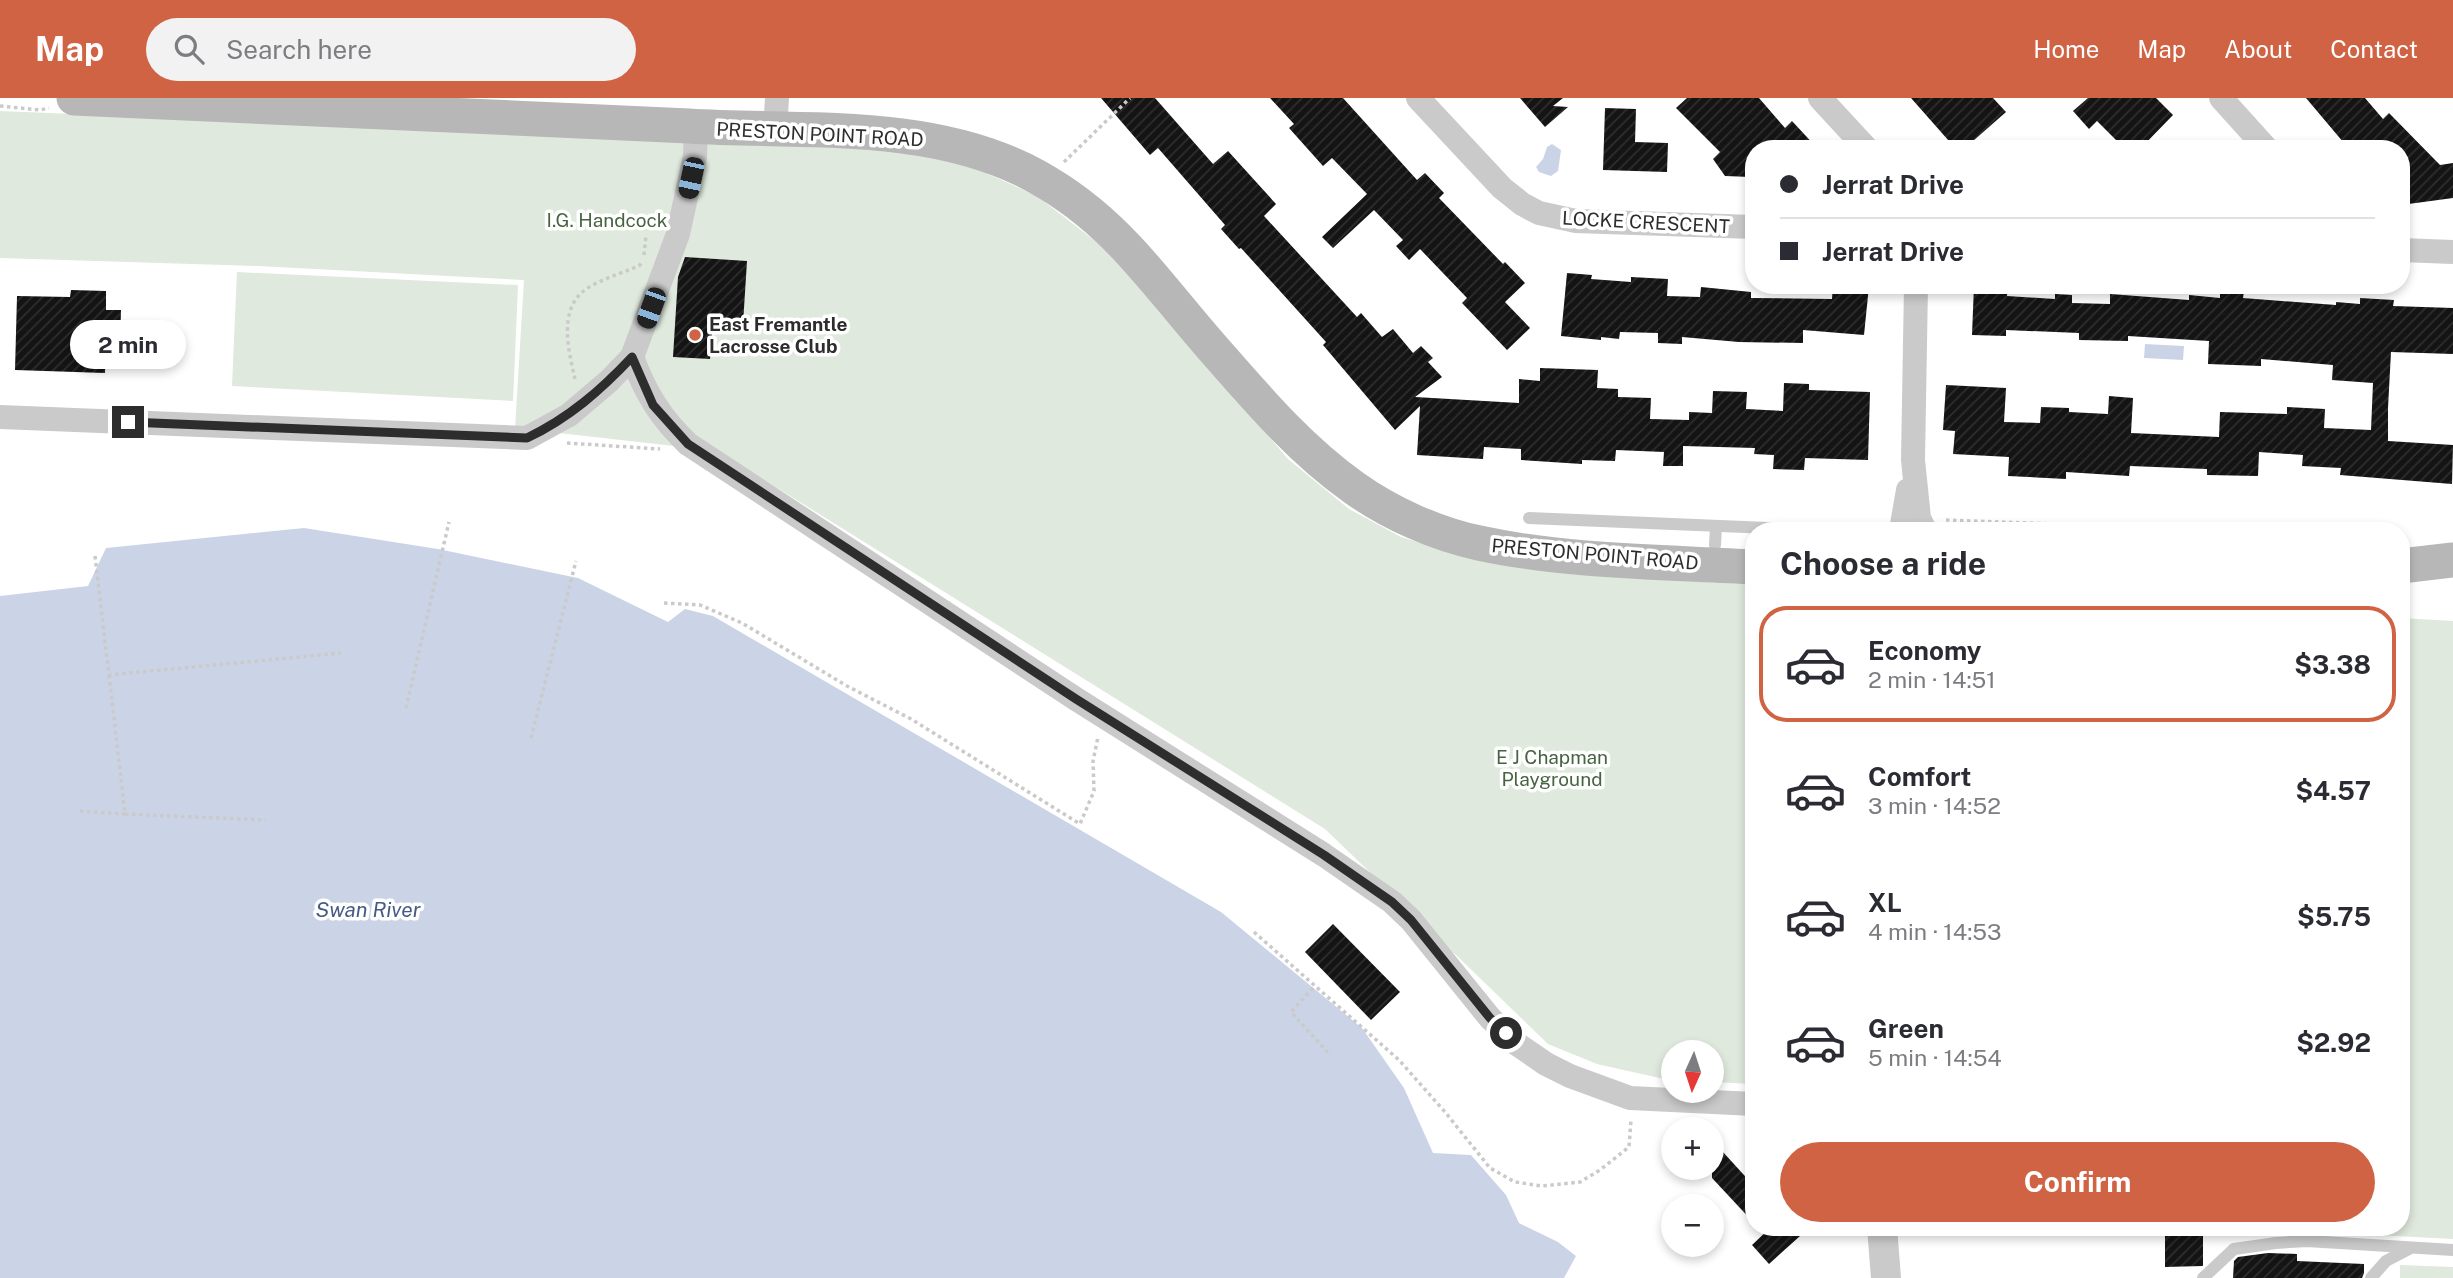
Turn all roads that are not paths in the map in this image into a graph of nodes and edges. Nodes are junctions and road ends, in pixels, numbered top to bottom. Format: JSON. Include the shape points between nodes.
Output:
{"nodes":[{"id":1,"x":74,"y":98,"type":"edge"},
{"id":2,"x":446,"y":98,"type":"edge"},
{"id":3,"x":1418,"y":98,"type":"edge"},
{"id":4,"x":1820,"y":98,"type":"edge"},
{"id":5,"x":2221,"y":98,"type":"edge"},
{"id":6,"x":776,"y":113,"type":"edge"},
{"id":7,"x":696,"y":127,"type":"junction"},
{"id":8,"x":1859,"y":140,"type":"edge"},
{"id":9,"x":2259,"y":140,"type":"edge"},
{"id":10,"x":1745,"y":228,"type":"edge"},
{"id":11,"x":2410,"y":250,"type":"edge"},
{"id":12,"x":2453,"y":252,"type":"edge"},
{"id":13,"x":1916,"y":294,"type":"edge"},
{"id":14,"x":632,"y":357,"type":"junction"},
{"id":15,"x":0,"y":418,"type":"edge"},
{"id":16,"x":1913,"y":460,"type":"junction"},
{"id":17,"x":1529,"y":519,"type":"dead end"},
{"id":18,"x":1902,"y":522,"type":"edge"},
{"id":19,"x":1928,"y":522,"type":"edge"},
{"id":20,"x":1745,"y":534,"type":"edge"},
{"id":21,"x":1716,"y":536,"type":"junction"},
{"id":22,"x":1745,"y":544,"type":"edge"},
{"id":23,"x":2453,"y":560,"type":"edge"},
{"id":24,"x":2410,"y":565,"type":"edge"},
{"id":25,"x":1745,"y":566,"type":"edge"},
{"id":26,"x":2453,"y":576,"type":"edge"},
{"id":27,"x":2410,"y":580,"type":"edge"},
{"id":28,"x":1745,"y":1104,"type":"edge"},
{"id":29,"x":1883,"y":1236,"type":"edge"},
{"id":30,"x":2410,"y":1249,"type":"junction"},
{"id":31,"x":2453,"y":1250,"type":"edge"},
{"id":32,"x":1886,"y":1278,"type":"edge"},
{"id":33,"x":2203,"y":1278,"type":"edge"},
{"id":34,"x":2371,"y":1278,"type":"edge"}],
"edges":[{"from":1,"to":7,"type":"main road","name":"PRESTON POINT ROAD"},
{"from":2,"to":6,"type":"main road","name":"PRESTON POINT ROAD"},
{"from":3,"to":10,"type":"street","name":"LOCKE CRESCENT","via":[[1502,188],[1539,213],[1576,222]]},
{"from":4,"to":8,"type":"street"},
{"from":5,"to":9,"type":"street"},
{"from":6,"to":7,"type":"main road","name":"PRESTON POINT ROAD"},
{"from":6,"to":21,"type":"main road","name":"PRESTON POINT ROAD","via":[[913,119],[974,133],[1025,153],[1080,184],[1140,239],[1338,454],[1372,479],[1446,514],[1580,538]]},
{"from":6,"to":25,"type":"main road","name":"PRESTON POINT ROAD","via":[[963,146],[1023,170],[1065,194],[1126,244],[1303,446],[1357,490],[1426,526],[1477,543],[1563,555]]},
{"from":7,"to":14,"type":"street","via":[[695,156],[678,234]]},
{"from":11,"to":12,"type":"street"},
{"from":13,"to":16,"type":"street"},
{"from":14,"to":15,"type":"street","via":[[555,424],[527,438]]},
{"from":14,"to":28,"type":"street","via":[[653,405],[688,444],[1392,902],[1490,1018],[1546,1064],[1630,1098]]},
{"from":16,"to":18,"type":"street"},
{"from":16,"to":19,"type":"street","via":[[1919,518]]},
{"from":17,"to":21,"type":"lane"},
{"from":20,"to":21,"type":"lane"},
{"from":21,"to":22,"type":"main road","name":"PRESTON POINT ROAD"},
{"from":23,"to":24,"type":"main road"},
{"from":26,"to":27,"type":"main road"},
{"from":29,"to":32,"type":"street"},
{"from":30,"to":31,"type":"lane"},
{"from":30,"to":33,"type":"lane","via":[[2307,1241],[2262,1245],[2234,1249]]},
{"from":30,"to":34,"type":"lane","via":[[2386,1261]]}]}
